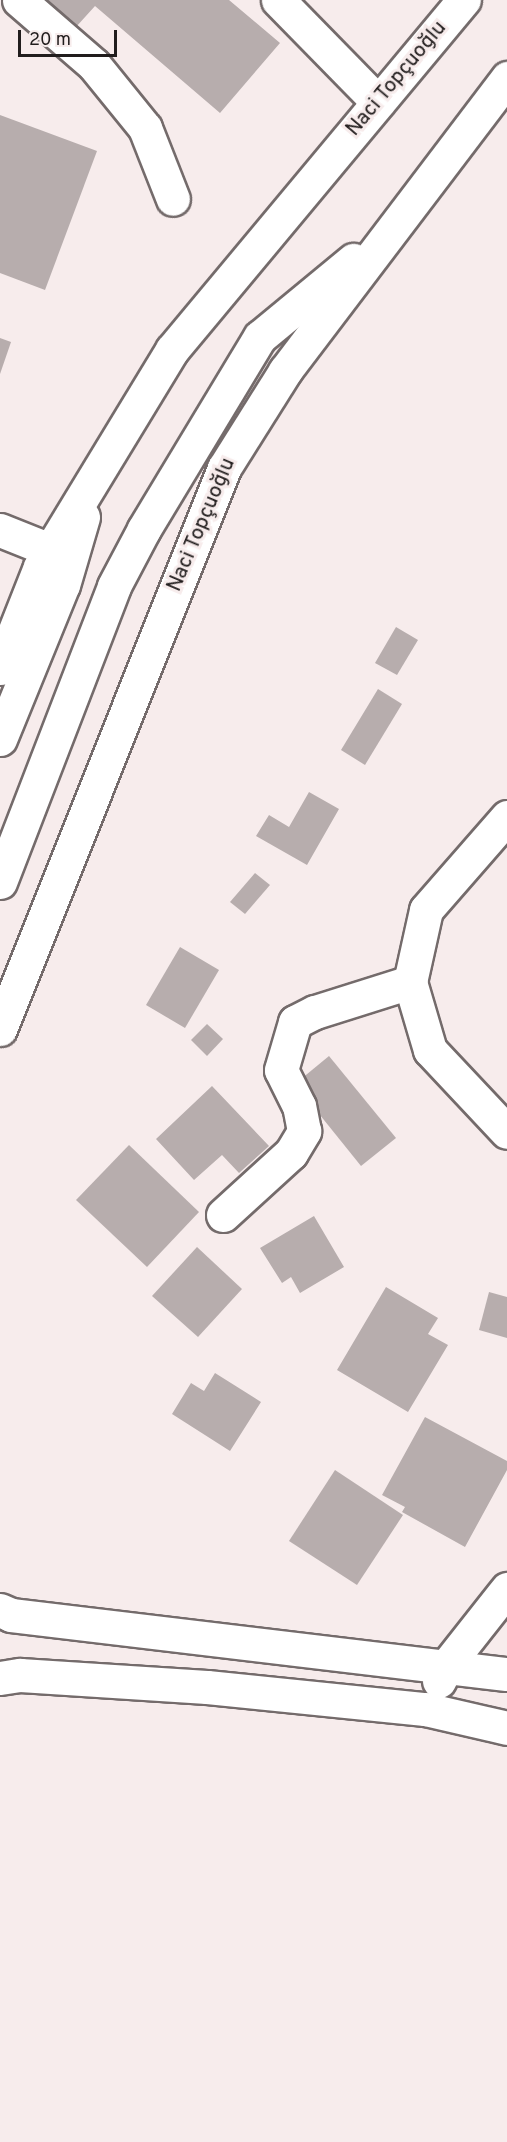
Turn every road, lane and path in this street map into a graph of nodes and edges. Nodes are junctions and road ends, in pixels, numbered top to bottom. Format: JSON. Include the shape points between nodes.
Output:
{"nodes":[{"id":1,"x":19,"y":0,"type":"edge"},
{"id":2,"x":278,"y":0,"type":"edge"},
{"id":3,"x":464,"y":0,"type":"edge"},
{"id":4,"x":507,"y":78,"type":"edge"},
{"id":5,"x":378,"y":102,"type":"junction"},
{"id":6,"x":173,"y":199,"type":"dead end"},
{"id":7,"x":396,"y":225,"type":"junction"},
{"id":8,"x":98,"y":466,"type":"junction"},
{"id":9,"x":0,"y":530,"type":"edge"},
{"id":10,"x":50,"y":550,"type":"junction"},
{"id":11,"x":0,"y":668,"type":"edge"},
{"id":12,"x":0,"y":739,"type":"edge"},
{"id":13,"x":507,"y":817,"type":"edge"},
{"id":14,"x":0,"y":882,"type":"edge"},
{"id":15,"x":410,"y":982,"type":"junction"},
{"id":16,"x":0,"y":1029,"type":"edge"},
{"id":17,"x":507,"y":1132,"type":"edge"},
{"id":18,"x":223,"y":1215,"type":"dead end"},
{"id":19,"x":507,"y":1588,"type":"edge"},
{"id":20,"x":0,"y":1610,"type":"edge"},
{"id":21,"x":447,"y":1665,"type":"junction"},
{"id":22,"x":507,"y":1674,"type":"edge"},
{"id":23,"x":0,"y":1678,"type":"edge"},
{"id":24,"x":425,"y":1709,"type":"junction"},
{"id":25,"x":507,"y":1728,"type":"edge"}],
"edges":[{"from":1,"to":6,"type":"main road","via":[[94,65],[145,128]]},
{"from":2,"to":5,"type":"main road"},
{"from":3,"to":5,"type":"main road","name":"Naci Topçuoğlu"},
{"from":4,"to":7,"type":"main road","name":"Naci Topçuoğlu"},
{"from":5,"to":8,"type":"main road","name":"Naci Topçuoğlu","via":[[172,350]]},
{"from":7,"to":14,"type":"main road","via":[[260,337],[144,529],[114,586]]},
{"from":7,"to":16,"type":"main road","name":"Naci Topçuoğlu","via":[[285,371],[224,468]]},
{"from":8,"to":10,"type":"main road","name":"Naci Topçuoğlu"},
{"from":8,"to":12,"type":"main road","via":[[63,585]]},
{"from":9,"to":10,"type":"main road"},
{"from":10,"to":11,"type":"main road","name":"Naci Topçuoğlu"},
{"from":13,"to":15,"type":"main road","via":[[426,910]]},
{"from":15,"to":17,"type":"main road","via":[[430,1050]]},
{"from":15,"to":18,"type":"main road","via":[[315,1012],[296,1022],[281,1070],[299,1106],[304,1131],[291,1153]]},
{"from":19,"to":21,"type":"main road"},
{"from":20,"to":21,"type":"main road","via":[[11,1615]]},
{"from":21,"to":22,"type":"main road"},
{"from":21,"to":24,"type":"main road"},
{"from":23,"to":24,"type":"main road","via":[[20,1675],[207,1687]]},
{"from":24,"to":25,"type":"main road"}]}
